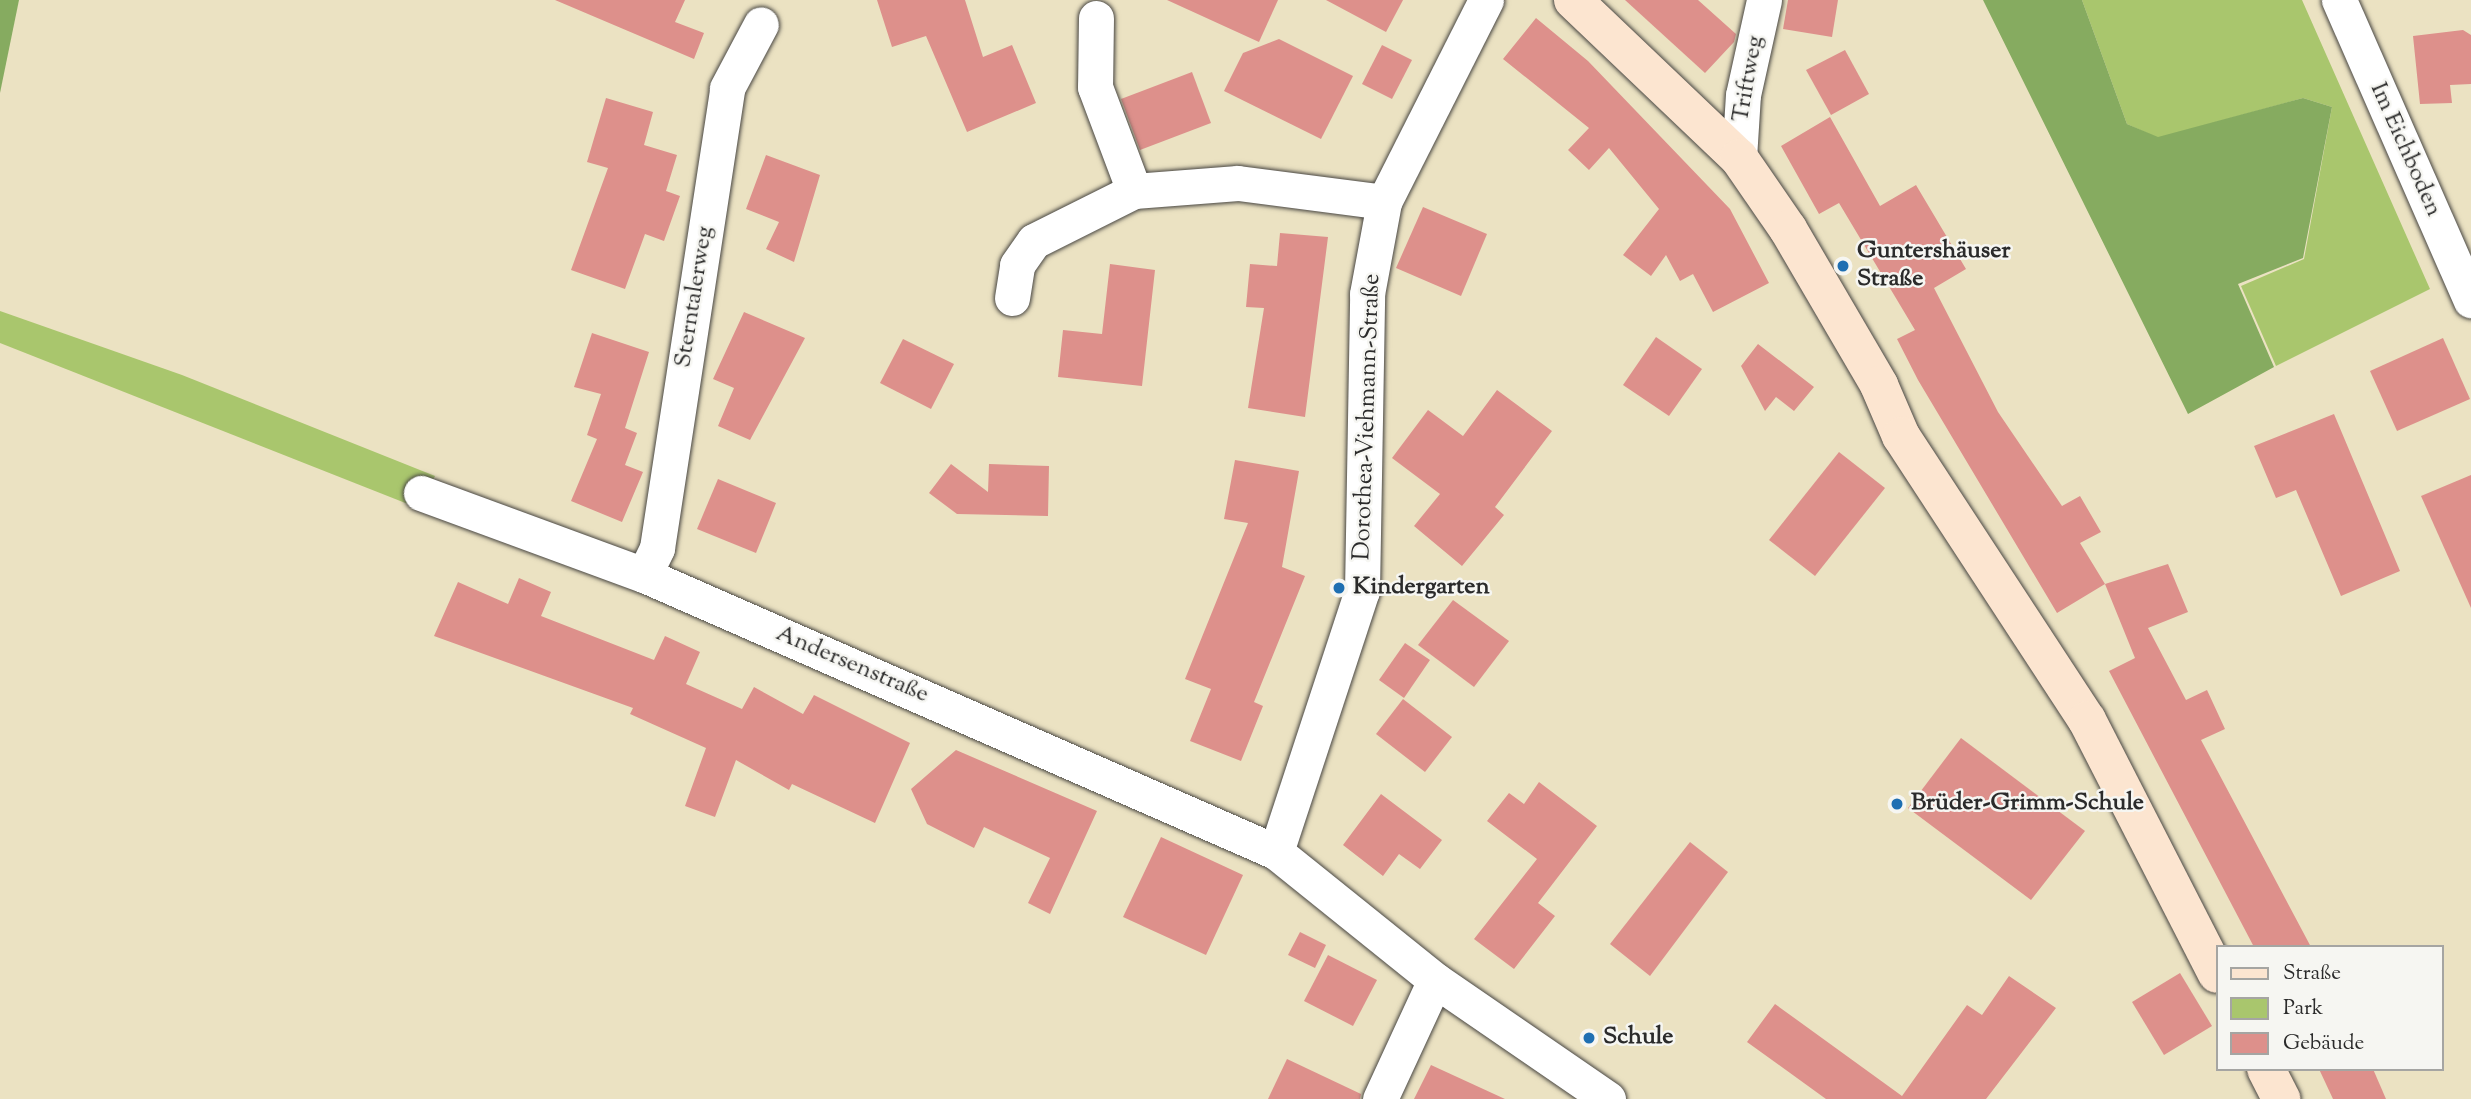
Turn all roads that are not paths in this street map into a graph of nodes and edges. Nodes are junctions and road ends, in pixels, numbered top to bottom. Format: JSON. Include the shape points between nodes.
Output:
{"nodes":[{"id":1,"x":1486,"y":0,"type":"edge"},
{"id":2,"x":1573,"y":0,"type":"edge"},
{"id":3,"x":1764,"y":0,"type":"edge"},
{"id":4,"x":2339,"y":0,"type":"edge"},
{"id":5,"x":1096,"y":18,"type":"dead end"},
{"id":6,"x":761,"y":24,"type":"dead end"},
{"id":7,"x":1739,"y":158,"type":"junction"},
{"id":8,"x":1134,"y":191,"type":"junction"},
{"id":9,"x":1384,"y":202,"type":"junction"},
{"id":10,"x":1012,"y":298,"type":"dead end"},
{"id":11,"x":2471,"y":300,"type":"edge"},
{"id":12,"x":421,"y":493,"type":"dead end"},
{"id":13,"x":644,"y":575,"type":"junction"},
{"id":14,"x":1276,"y":852,"type":"junction"},
{"id":15,"x":2216,"y":972,"type":"edge"},
{"id":16,"x":1435,"y":980,"type":"junction"},
{"id":17,"x":2267,"y":1071,"type":"edge"},
{"id":18,"x":1380,"y":1099,"type":"edge"},
{"id":19,"x":1608,"y":1099,"type":"edge"},
{"id":20,"x":2281,"y":1099,"type":"edge"}],
"edges":[{"from":1,"to":9,"type":"street","name":"Dorothea-Viehmann-Straße"},
{"from":2,"to":7,"type":"street"},
{"from":3,"to":7,"type":"street","name":"Triftweg","via":[[1743,95]]},
{"from":4,"to":11,"type":"street","name":"Im Eichboden"},
{"from":5,"to":8,"type":"street","via":[[1095,87]]},
{"from":6,"to":13,"type":"street","name":"Sterntalerweg","via":[[727,88],[657,548]]},
{"from":7,"to":15,"type":"street","via":[[1851,337],[1901,436],[2087,720]]},
{"from":8,"to":9,"type":"street","via":[[1238,183]]},
{"from":8,"to":10,"type":"street","via":[[1034,241],[1017,265]]},
{"from":9,"to":14,"type":"street","name":"Dorothea-Viehmann-Straße","via":[[1367,294],[1362,591]]},
{"from":12,"to":13,"type":"street","name":"Andersenstraße"},
{"from":13,"to":14,"type":"street","name":"Andersenstraße"},
{"from":14,"to":16,"type":"street"},
{"from":16,"to":18,"type":"street"},
{"from":16,"to":19,"type":"street"},
{"from":17,"to":20,"type":"street"}]}
